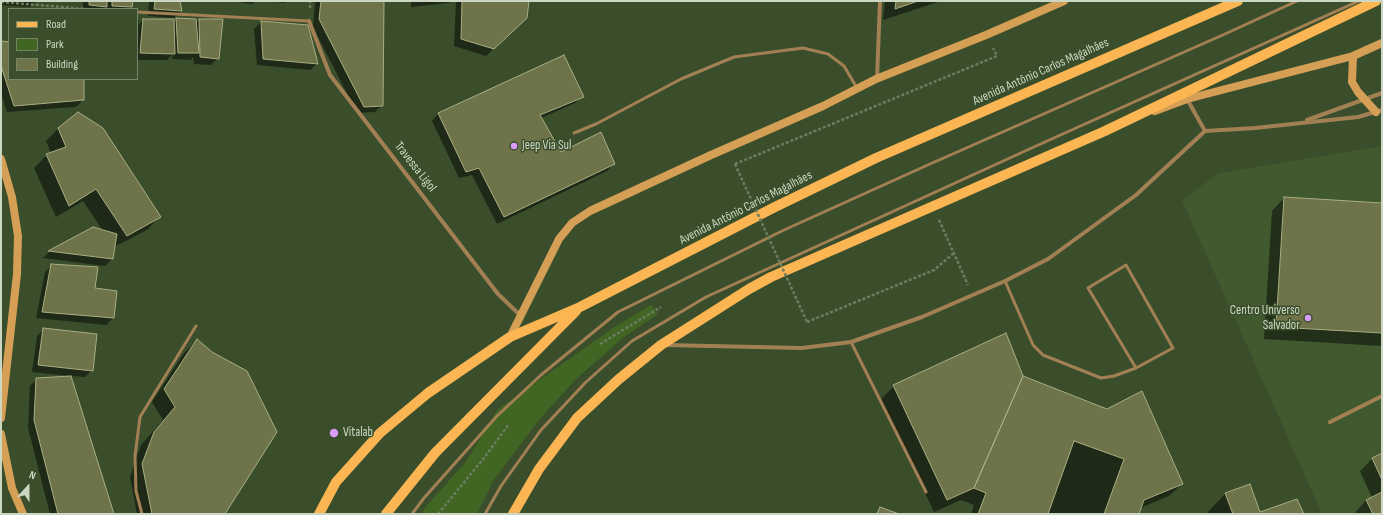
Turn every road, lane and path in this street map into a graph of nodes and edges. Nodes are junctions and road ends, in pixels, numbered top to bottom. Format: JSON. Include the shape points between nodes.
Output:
{"nodes":[{"id":1,"x":880,"y":1,"type":"edge"},
{"id":2,"x":1064,"y":1,"type":"edge"},
{"id":3,"x":1238,"y":1,"type":"edge"},
{"id":4,"x":1297,"y":1,"type":"edge"},
{"id":5,"x":1359,"y":1,"type":"edge"},
{"id":6,"x":1376,"y":1,"type":"edge"},
{"id":7,"x":1,"y":2,"type":"edge"},
{"id":8,"x":74,"y":8,"type":"edge"},
{"id":9,"x":138,"y":12,"type":"edge"},
{"id":10,"x":309,"y":21,"type":"joint"},
{"id":11,"x":1382,"y":43,"type":"edge"},
{"id":12,"x":997,"y":56,"type":"dead end"},
{"id":13,"x":1353,"y":56,"type":"junction"},
{"id":14,"x":876,"y":79,"type":"junction"},
{"id":15,"x":857,"y":89,"type":"junction"},
{"id":16,"x":1382,"y":93,"type":"edge"},
{"id":17,"x":1187,"y":99,"type":"junction"},
{"id":18,"x":1364,"y":100,"type":"junction"},
{"id":19,"x":1379,"y":111,"type":"edge"},
{"id":20,"x":1300,"y":122,"type":"junction"},
{"id":21,"x":1105,"y":131,"type":"junction"},
{"id":22,"x":1205,"y":131,"type":"junction"},
{"id":23,"x":574,"y":133,"type":"dead end"},
{"id":24,"x":1,"y":158,"type":"edge"},
{"id":25,"x":933,"y":206,"type":"junction"},
{"id":26,"x":954,"y":253,"type":"junction"},
{"id":27,"x":1005,"y":281,"type":"junction"},
{"id":28,"x":972,"y":294,"type":"junction"},
{"id":29,"x":580,"y":307,"type":"junction"},
{"id":30,"x":521,"y":316,"type":"junction"},
{"id":31,"x":196,"y":326,"type":"dead end"},
{"id":32,"x":510,"y":337,"type":"junction"},
{"id":33,"x":851,"y":342,"type":"junction"},
{"id":34,"x":661,"y":345,"type":"junction"},
{"id":35,"x":1136,"y":368,"type":"junction"},
{"id":36,"x":1382,"y":396,"type":"edge"},
{"id":37,"x":1,"y":418,"type":"edge"},
{"id":38,"x":1330,"y":422,"type":"dead end"},
{"id":39,"x":1,"y":434,"type":"edge"},
{"id":40,"x":926,"y":492,"type":"dead end"},
{"id":41,"x":23,"y":514,"type":"edge"},
{"id":42,"x":142,"y":514,"type":"edge"},
{"id":43,"x":319,"y":514,"type":"edge"},
{"id":44,"x":386,"y":514,"type":"edge"},
{"id":45,"x":412,"y":514,"type":"edge"},
{"id":46,"x":485,"y":514,"type":"edge"},
{"id":47,"x":512,"y":514,"type":"edge"}],
"edges":[{"from":1,"to":14,"type":"street"},
{"from":2,"to":14,"type":"main road"},
{"from":3,"to":29,"type":"main road","name":"Avenida Antônio Carlos Magalhães","via":[[876,158]]},
{"from":4,"to":45,"type":"lane","via":[[798,224],[618,312],[541,375],[497,416]]},
{"from":5,"to":46,"type":"lane","via":[[706,297],[632,341],[586,382],[541,430],[501,486]]},
{"from":6,"to":21,"type":"main road"},
{"from":7,"to":8,"type":"path"},
{"from":9,"to":10,"type":"lane"},
{"from":10,"to":30,"type":"street","name":"Travessa Ligol","via":[[330,76],[498,294]]},
{"from":11,"to":13,"type":"main road"},
{"from":12,"to":26,"type":"path","bridge":true,"via":[[735,164],[807,322],[934,270]]},
{"from":13,"to":17,"type":"main road"},
{"from":13,"to":18,"type":"main road","via":[[1352,82]]},
{"from":14,"to":15,"type":"main road"},
{"from":15,"to":23,"type":"lane","via":[[844,66],[828,54],[803,48],[734,57],[681,78],[596,124]]},
{"from":15,"to":30,"type":"main road","via":[[590,211],[572,222],[559,239]]},
{"from":16,"to":18,"type":"street"},
{"from":17,"to":21,"type":"main road"},
{"from":17,"to":22,"type":"street"},
{"from":18,"to":19,"type":"main road"},
{"from":18,"to":20,"type":"street"},
{"from":19,"to":20,"type":"street","via":[[1358,117]]},
{"from":20,"to":22,"type":"street"},
{"from":21,"to":25,"type":"main road"},
{"from":22,"to":27,"type":"street","via":[[1136,195],[1048,259]]},
{"from":24,"to":37,"type":"main road","via":[[12,197],[18,236],[17,274]]},
{"from":25,"to":26,"type":"path"},
{"from":25,"to":34,"type":"main road","via":[[771,277]]},
{"from":26,"to":28,"type":"path"},
{"from":27,"to":28,"type":"street"},
{"from":27,"to":35,"type":"lane","via":[[1033,345],[1043,355],[1101,378]]},
{"from":28,"to":33,"type":"street","via":[[922,317]]},
{"from":29,"to":32,"type":"main road","name":"Avenida Antônio Carlos Magalhães"},
{"from":29,"to":44,"type":"main road","via":[[435,453]]},
{"from":30,"to":32,"type":"main road"},
{"from":31,"to":42,"type":"lane","via":[[140,416],[135,456],[136,491]]},
{"from":32,"to":43,"type":"main road","name":"Avenida Antônio Carlos Magalhães","via":[[428,393],[380,433],[336,482]]},
{"from":33,"to":34,"type":"street","via":[[802,348]]},
{"from":33,"to":40,"type":"lane"},
{"from":34,"to":47,"type":"main road","via":[[577,418],[538,469]]},
{"from":35,"to":35,"type":"lane","via":[[1173,348],[1126,265],[1088,288]]},
{"from":36,"to":38,"type":"street"},
{"from":39,"to":41,"type":"main road","via":[[12,488]]}]}
